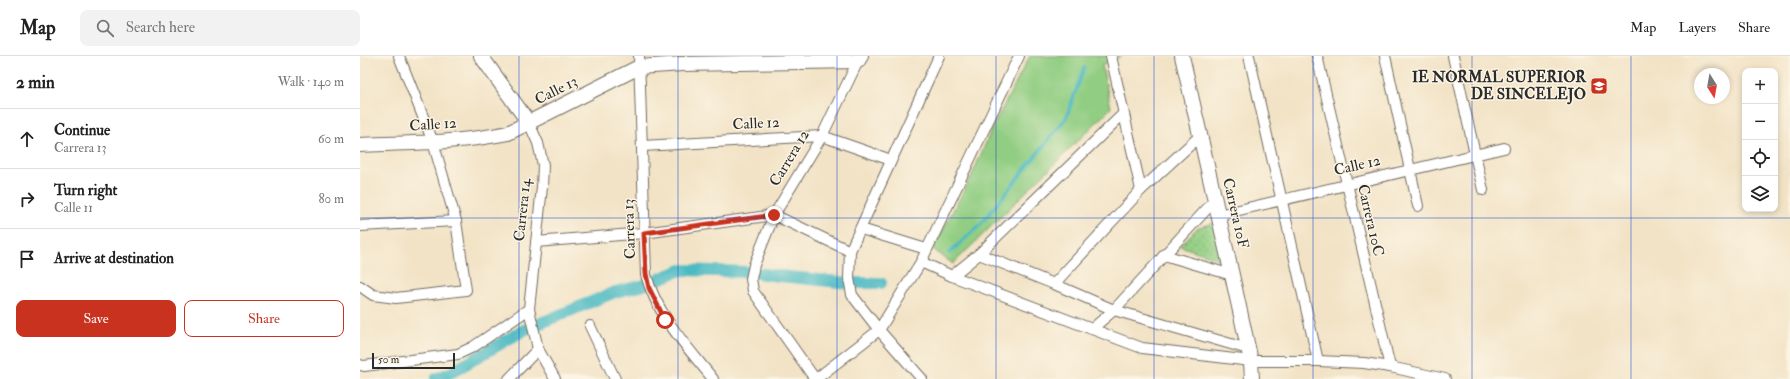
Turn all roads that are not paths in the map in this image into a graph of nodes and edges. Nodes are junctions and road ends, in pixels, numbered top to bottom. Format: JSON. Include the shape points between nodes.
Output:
{"nodes":[{"id":1,"x":399,"y":56,"type":"edge"},
{"id":2,"x":481,"y":56,"type":"edge"},
{"id":3,"x":940,"y":56,"type":"edge"},
{"id":4,"x":1019,"y":56,"type":"edge"},
{"id":5,"x":1111,"y":56,"type":"edge"},
{"id":6,"x":1182,"y":56,"type":"edge"},
{"id":7,"x":1249,"y":56,"type":"edge"},
{"id":8,"x":1317,"y":56,"type":"edge"},
{"id":9,"x":1385,"y":56,"type":"edge"},
{"id":10,"x":1453,"y":56,"type":"edge"},
{"id":11,"x":860,"y":58,"type":"edge"},
{"id":12,"x":682,"y":60,"type":"edge"},
{"id":13,"x":639,"y":61,"type":"edge"},
{"id":14,"x":1124,"y":114,"type":"junction"},
{"id":15,"x":529,"y":123,"type":"junction"},
{"id":16,"x":1201,"y":135,"type":"junction"},
{"id":17,"x":822,"y":136,"type":"junction"},
{"id":18,"x":433,"y":142,"type":"junction"},
{"id":19,"x":360,"y":144,"type":"edge"},
{"id":20,"x":642,"y":146,"type":"junction"},
{"id":21,"x":1504,"y":148,"type":"dead end"},
{"id":22,"x":1475,"y":155,"type":"junction"},
{"id":23,"x":891,"y":160,"type":"junction"},
{"id":24,"x":1410,"y":170,"type":"junction"},
{"id":25,"x":1348,"y":184,"type":"junction"},
{"id":26,"x":1141,"y":190,"type":"junction"},
{"id":27,"x":1483,"y":190,"type":"dead end"},
{"id":28,"x":1215,"y":200,"type":"junction"},
{"id":29,"x":1281,"y":200,"type":"junction"},
{"id":30,"x":1418,"y":206,"type":"dead end"},
{"id":31,"x":1218,"y":214,"type":"junction"},
{"id":32,"x":774,"y":215,"type":"junction"},
{"id":33,"x":456,"y":221,"type":"junction"},
{"id":34,"x":360,"y":226,"type":"edge"},
{"id":35,"x":861,"y":229,"type":"junction"},
{"id":36,"x":644,"y":233,"type":"junction"},
{"id":37,"x":536,"y":242,"type":"junction"},
{"id":38,"x":926,"y":249,"type":"junction"},
{"id":39,"x":850,"y":251,"type":"junction"},
{"id":40,"x":979,"y":254,"type":"junction"},
{"id":41,"x":1164,"y":255,"type":"junction"},
{"id":42,"x":921,"y":262,"type":"junction"},
{"id":43,"x":1232,"y":275,"type":"junction"},
{"id":44,"x":952,"y":276,"type":"junction"},
{"id":45,"x":1054,"y":284,"type":"junction"},
{"id":46,"x":360,"y":286,"type":"edge"},
{"id":47,"x":529,"y":309,"type":"junction"},
{"id":48,"x":1114,"y":310,"type":"junction"},
{"id":49,"x":590,"y":326,"type":"dead end"},
{"id":50,"x":1093,"y":328,"type":"junction"},
{"id":51,"x":879,"y":330,"type":"junction"},
{"id":52,"x":538,"y":349,"type":"junction"},
{"id":53,"x":1249,"y":355,"type":"junction"},
{"id":54,"x":1318,"y":361,"type":"junction"},
{"id":55,"x":1390,"y":367,"type":"junction"},
{"id":56,"x":361,"y":368,"type":"edge"},
{"id":57,"x":509,"y":379,"type":"edge"},
{"id":58,"x":555,"y":379,"type":"edge"},
{"id":59,"x":615,"y":379,"type":"edge"},
{"id":60,"x":713,"y":379,"type":"edge"},
{"id":61,"x":815,"y":379,"type":"edge"},
{"id":62,"x":922,"y":379,"type":"edge"},
{"id":63,"x":1252,"y":379,"type":"edge"},
{"id":64,"x":1445,"y":379,"type":"edge"}],
"edges":[{"from":1,"to":18,"type":"street"},
{"from":2,"to":15,"type":"street","name":"Carrera 14"},
{"from":3,"to":23,"type":"street"},
{"from":4,"to":38,"type":"street"},
{"from":5,"to":14,"type":"street"},
{"from":6,"to":16,"type":"street","name":"Carrera 10F"},
{"from":7,"to":29,"type":"street"},
{"from":8,"to":25,"type":"street","name":"Carrera 10C"},
{"from":9,"to":24,"type":"street"},
{"from":10,"to":22,"type":"street"},
{"from":11,"to":12,"type":"street","name":"Calle 13"},
{"from":11,"to":17,"type":"street","name":"Carrera 12"},
{"from":12,"to":13,"type":"street","name":"Calle 13"},
{"from":13,"to":15,"type":"street","name":"Calle 13"},
{"from":13,"to":20,"type":"street","name":"Carrera 13"},
{"from":14,"to":26,"type":"street"},
{"from":14,"to":40,"type":"street"},
{"from":15,"to":18,"type":"street","name":"Calle 12","via":[[508,133],[488,137]]},
{"from":15,"to":37,"type":"street","name":"Carrera 14","via":[[538,143],[543,164]]},
{"from":16,"to":26,"type":"street"},
{"from":16,"to":28,"type":"street","name":"Carrera 10F"},
{"from":17,"to":20,"type":"street","name":"Calle 12"},
{"from":17,"to":23,"type":"street","name":"Calle 12"},
{"from":17,"to":32,"type":"street","name":"Carrera 12"},
{"from":18,"to":19,"type":"street","name":"Calle 12"},
{"from":18,"to":33,"type":"street"},
{"from":20,"to":36,"type":"street","name":"Carrera 13"},
{"from":21,"to":22,"type":"street","name":"Calle 12"},
{"from":22,"to":24,"type":"street","name":"Calle 12"},
{"from":22,"to":27,"type":"street"},
{"from":23,"to":35,"type":"street"},
{"from":24,"to":25,"type":"street","name":"Calle 12"},
{"from":24,"to":30,"type":"street"},
{"from":25,"to":29,"type":"street","name":"Calle 12"},
{"from":25,"to":55,"type":"street","name":"Carrera 10C"},
{"from":26,"to":45,"type":"street"},
{"from":28,"to":31,"type":"street","name":"Carrera 10F"},
{"from":28,"to":41,"type":"street"},
{"from":29,"to":31,"type":"street","name":"Calle 12"},
{"from":29,"to":54,"type":"street"},
{"from":31,"to":43,"type":"street","name":"Carrera 10F"},
{"from":32,"to":36,"type":"street"},
{"from":32,"to":39,"type":"street"},
{"from":32,"to":61,"type":"street","name":"Carrera 12","via":[[754,265],[751,279],[753,291]]},
{"from":33,"to":34,"type":"street"},
{"from":33,"to":46,"type":"street","via":[[466,290],[396,298],[373,295]]},
{"from":35,"to":38,"type":"street"},
{"from":35,"to":39,"type":"street"},
{"from":36,"to":37,"type":"street"},
{"from":36,"to":60,"type":"street","name":"Carrera 13","via":[[649,288],[665,320]]},
{"from":37,"to":47,"type":"street","name":"Carrera 14"},
{"from":38,"to":42,"type":"street"},
{"from":39,"to":51,"type":"street","via":[[849,278],[852,295]]},
{"from":40,"to":44,"type":"street"},
{"from":40,"to":45,"type":"street"},
{"from":41,"to":43,"type":"street"},
{"from":41,"to":48,"type":"street"},
{"from":42,"to":44,"type":"street"},
{"from":42,"to":51,"type":"street"},
{"from":43,"to":53,"type":"street","name":"Carrera 10F"},
{"from":44,"to":50,"type":"street"},
{"from":45,"to":48,"type":"street"},
{"from":47,"to":52,"type":"street","name":"Carrera 14"},
{"from":47,"to":56,"type":"street","via":[[479,344],[458,354]]},
{"from":48,"to":50,"type":"street"},
{"from":48,"to":53,"type":"street"},
{"from":49,"to":59,"type":"street"},
{"from":50,"to":53,"type":"street","via":[[1142,348]]},
{"from":51,"to":61,"type":"street"},
{"from":51,"to":62,"type":"street"},
{"from":52,"to":57,"type":"street"},
{"from":52,"to":58,"type":"street","name":"Carrera 14"},
{"from":53,"to":54,"type":"street"},
{"from":53,"to":63,"type":"street","name":"Carrera 10F"},
{"from":54,"to":55,"type":"street"},
{"from":55,"to":64,"type":"street"}]}
